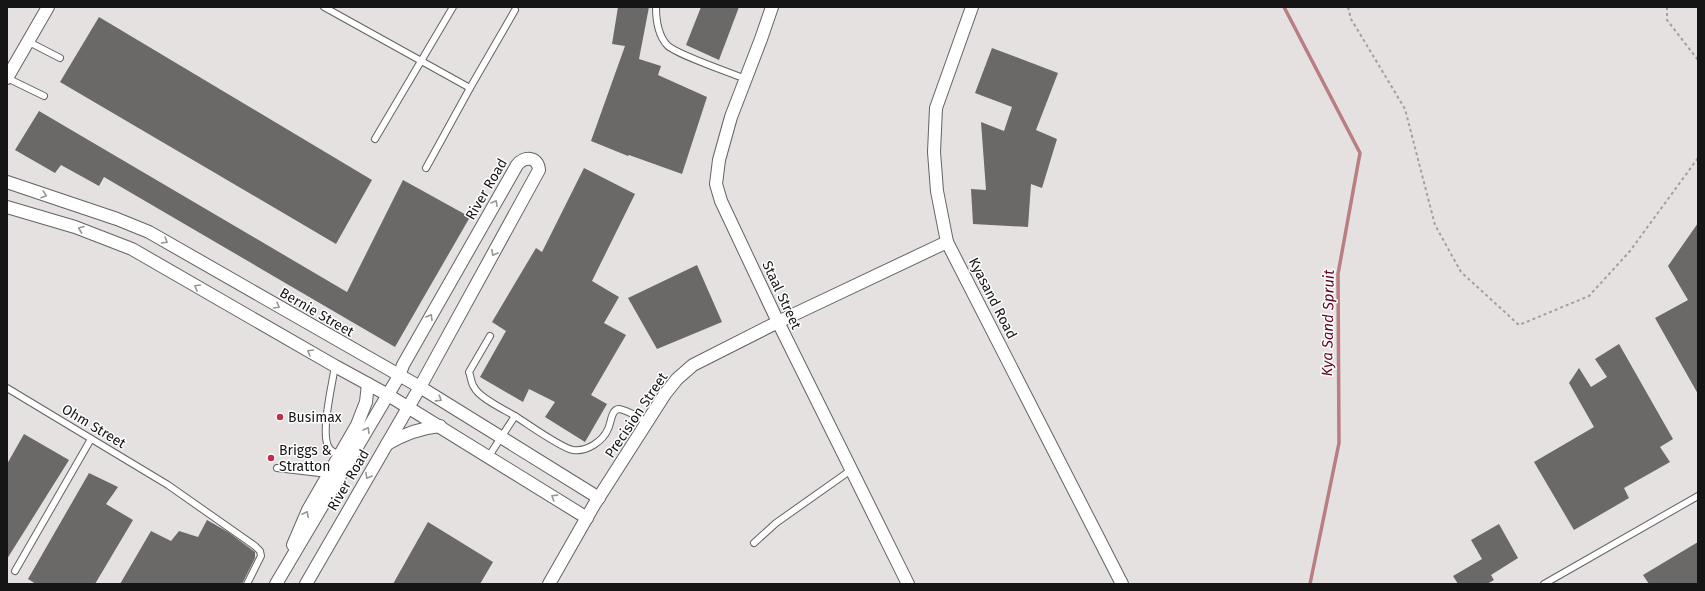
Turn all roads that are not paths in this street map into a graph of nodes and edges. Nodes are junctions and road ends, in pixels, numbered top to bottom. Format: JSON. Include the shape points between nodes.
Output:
{"nodes":[{"id":1,"x":48,"y":7,"type":"edge"},
{"id":2,"x":324,"y":7,"type":"edge"},
{"id":3,"x":453,"y":7,"type":"edge"},
{"id":4,"x":656,"y":7,"type":"edge"},
{"id":5,"x":772,"y":7,"type":"edge"},
{"id":6,"x":972,"y":7,"type":"edge"},
{"id":7,"x":515,"y":10,"type":"dead end"},
{"id":8,"x":27,"y":41,"type":"junction"},
{"id":9,"x":60,"y":58,"type":"dead end"},
{"id":10,"x":420,"y":61,"type":"junction"},
{"id":11,"x":7,"y":78,"type":"edge"},
{"id":12,"x":746,"y":79,"type":"junction"},
{"id":13,"x":470,"y":88,"type":"junction"},
{"id":14,"x":44,"y":96,"type":"dead end"},
{"id":15,"x":375,"y":139,"type":"dead end"},
{"id":16,"x":426,"y":168,"type":"dead end"},
{"id":17,"x":7,"y":182,"type":"edge"},
{"id":18,"x":7,"y":207,"type":"edge"},
{"id":19,"x":947,"y":242,"type":"junction"},
{"id":20,"x":778,"y":322,"type":"junction"},
{"id":21,"x":490,"y":336,"type":"dead end"},
{"id":22,"x":335,"y":366,"type":"junction"},
{"id":23,"x":399,"y":376,"type":"junction"},
{"id":24,"x":368,"y":384,"type":"junction"},
{"id":25,"x":420,"y":387,"type":"junction"},
{"id":26,"x":7,"y":388,"type":"edge"},
{"id":27,"x":388,"y":395,"type":"junction"},
{"id":28,"x":408,"y":407,"type":"junction"},
{"id":29,"x":515,"y":416,"type":"junction"},
{"id":30,"x":647,"y":422,"type":"junction"},
{"id":31,"x":440,"y":426,"type":"junction"},
{"id":32,"x":91,"y":438,"type":"junction"},
{"id":33,"x":502,"y":438,"type":"junction"},
{"id":34,"x":386,"y":445,"type":"junction"},
{"id":35,"x":340,"y":455,"type":"junction"},
{"id":36,"x":489,"y":456,"type":"junction"},
{"id":37,"x":277,"y":468,"type":"dead end"},
{"id":38,"x":851,"y":470,"type":"junction"},
{"id":39,"x":328,"y":474,"type":"junction"},
{"id":40,"x":1698,"y":496,"type":"edge"},
{"id":41,"x":599,"y":498,"type":"junction"},
{"id":42,"x":587,"y":518,"type":"junction"},
{"id":43,"x":754,"y":543,"type":"dead end"},
{"id":44,"x":288,"y":564,"type":"junction"},
{"id":45,"x":16,"y":571,"type":"dead end"},
{"id":46,"x":247,"y":584,"type":"edge"},
{"id":47,"x":276,"y":584,"type":"edge"},
{"id":48,"x":306,"y":584,"type":"edge"},
{"id":49,"x":549,"y":584,"type":"edge"},
{"id":50,"x":908,"y":584,"type":"edge"},
{"id":51,"x":1122,"y":584,"type":"edge"},
{"id":52,"x":1544,"y":584,"type":"edge"}],
"edges":[{"from":1,"to":8,"type":"street"},
{"from":2,"to":10,"type":"lane"},
{"from":3,"to":10,"type":"lane"},
{"from":4,"to":12,"type":"lane","via":[[661,36],[671,49]]},
{"from":5,"to":12,"type":"street","name":"Staal Street"},
{"from":6,"to":19,"type":"street","name":"Kyasand Road","via":[[936,108],[934,152],[937,191]]},
{"from":7,"to":13,"type":"lane"},
{"from":8,"to":9,"type":"lane"},
{"from":8,"to":11,"type":"street"},
{"from":10,"to":13,"type":"lane"},
{"from":10,"to":15,"type":"lane"},
{"from":11,"to":14,"type":"lane"},
{"from":12,"to":20,"type":"street","name":"Staal Street","via":[[725,138],[716,184]]},
{"from":13,"to":16,"type":"lane"},
{"from":17,"to":23,"type":"street","name":"Bernie Street","one_way":true,"via":[[117,218],[149,232]]},
{"from":22,"to":18,"type":"street","one_way":true,"via":[[132,249],[75,227]]},
{"from":19,"to":20,"type":"street","name":"Precision Street"},
{"from":19,"to":51,"type":"street","name":"Kyasand Road"},
{"from":20,"to":30,"type":"street","name":"Precision Street","via":[[693,366],[677,379]]},
{"from":20,"to":38,"type":"street","name":"Staal Street"},
{"from":21,"to":29,"type":"lane","via":[[470,372],[471,379],[479,394]]},
{"from":22,"to":24,"type":"street"},
{"from":22,"to":35,"type":"lane","via":[[326,434],[328,447]]},
{"from":23,"to":25,"type":"street","name":"Bernie Street"},
{"from":23,"to":25,"type":"street","name":"River Road","one_way":true,"via":[[517,165],[524,158],[533,160],[539,170]]},
{"from":23,"to":27,"type":"street","name":"River Road"},
{"from":24,"to":27,"type":"street"},
{"from":24,"to":35,"type":"street","via":[[362,413]]},
{"from":25,"to":28,"type":"street","name":"River Road"},
{"from":25,"to":33,"type":"street","name":"Bernie Street","one_way":true},
{"from":26,"to":32,"type":"lane","name":"Ohm Street"},
{"from":27,"to":28,"type":"street"},
{"from":44,"to":27,"type":"street","name":"River Road","one_way":true},
{"from":28,"to":31,"type":"street"},
{"from":28,"to":34,"type":"street","name":"River Road"},
{"from":29,"to":30,"type":"lane","via":[[565,447],[578,450],[593,446],[605,434],[616,410],[628,412]]},
{"from":29,"to":33,"type":"lane"},
{"from":30,"to":41,"type":"street","name":"Precision Street"},
{"from":31,"to":34,"type":"street","via":[[403,434]]},
{"from":31,"to":36,"type":"street"},
{"from":32,"to":45,"type":"lane"},
{"from":32,"to":46,"type":"lane","name":"Ohm Street","via":[[168,485],[255,546],[261,556]]},
{"from":33,"to":36,"type":"lane"},
{"from":33,"to":41,"type":"street","name":"Bernie Street"},
{"from":34,"to":48,"type":"street","name":"River Road","one_way":true},
{"from":35,"to":39,"type":"street"},
{"from":42,"to":36,"type":"street","one_way":true},
{"from":37,"to":39,"type":"lane"},
{"from":38,"to":43,"type":"lane","via":[[771,526]]},
{"from":38,"to":50,"type":"street","name":"Staal Street"},
{"from":44,"to":39,"type":"street","one_way":true,"via":[[299,528]]},
{"from":40,"to":52,"type":"lane"},
{"from":41,"to":42,"type":"street","name":"Precision Street"},
{"from":42,"to":49,"type":"street","name":"Precision Street"},
{"from":44,"to":47,"type":"street","name":"River Road"}]}
